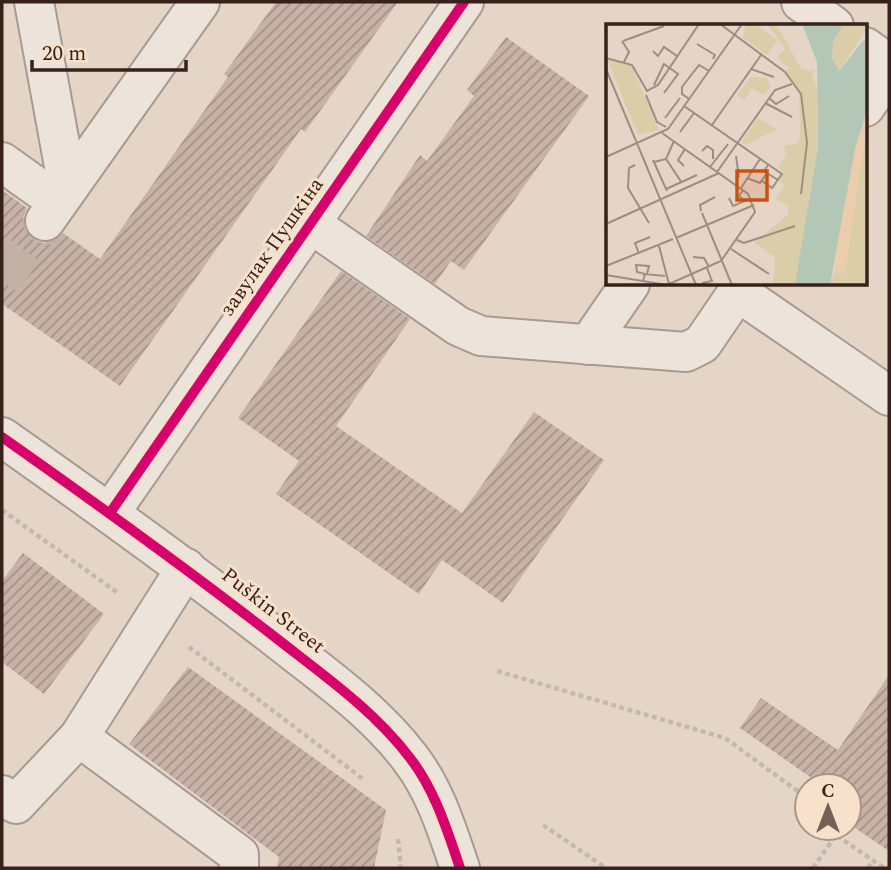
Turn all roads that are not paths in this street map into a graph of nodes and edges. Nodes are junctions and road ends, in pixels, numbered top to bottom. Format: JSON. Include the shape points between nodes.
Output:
{"nodes":[{"id":1,"x":34,"y":2,"type":"edge"},
{"id":2,"x":200,"y":2,"type":"edge"},
{"id":3,"x":464,"y":2,"type":"edge"},
{"id":4,"x":866,"y":48,"type":"edge"},
{"id":5,"x":889,"y":64,"type":"edge"},
{"id":6,"x":889,"y":72,"type":"edge"},
{"id":7,"x":866,"y":106,"type":"edge"},
{"id":8,"x":2,"y":162,"type":"edge"},
{"id":9,"x":57,"y":204,"type":"junction"},
{"id":10,"x":311,"y":224,"type":"junction"},
{"id":11,"x":630,"y":285,"type":"edge"},
{"id":12,"x":740,"y":288,"type":"edge"},
{"id":13,"x":588,"y":345,"type":"junction"},
{"id":14,"x":889,"y":396,"type":"edge"},
{"id":15,"x":2,"y":437,"type":"edge"},
{"id":16,"x":110,"y":513,"type":"junction"},
{"id":17,"x":186,"y":568,"type":"junction"},
{"id":18,"x":79,"y":737,"type":"junction"},
{"id":19,"x":2,"y":795,"type":"edge"},
{"id":20,"x":239,"y":868,"type":"edge"},
{"id":21,"x":460,"y":868,"type":"edge"}],
"edges":[{"from":1,"to":9,"type":"street"},
{"from":2,"to":9,"type":"street"},
{"from":3,"to":10,"type":"street","name":"завулак Пушкіна"},
{"from":4,"to":5,"type":"street"},
{"from":6,"to":7,"type":"street"},
{"from":8,"to":9,"type":"street"},
{"from":10,"to":13,"type":"street","via":[[473,334]]},
{"from":10,"to":16,"type":"street","name":"завулак Пушкіна"},
{"from":11,"to":13,"type":"street"},
{"from":12,"to":13,"type":"street","via":[[693,351]]},
{"from":12,"to":14,"type":"street"},
{"from":15,"to":16,"type":"street","name":"Puškin Street"},
{"from":16,"to":17,"type":"street","name":"Puškin Street"},
{"from":17,"to":18,"type":"street"},
{"from":17,"to":21,"type":"street","name":"Puškin Street","via":[[333,682],[411,758],[440,808]]},
{"from":18,"to":19,"type":"street","via":[[16,804]]},
{"from":18,"to":20,"type":"street","via":[[239,855]]}]}
